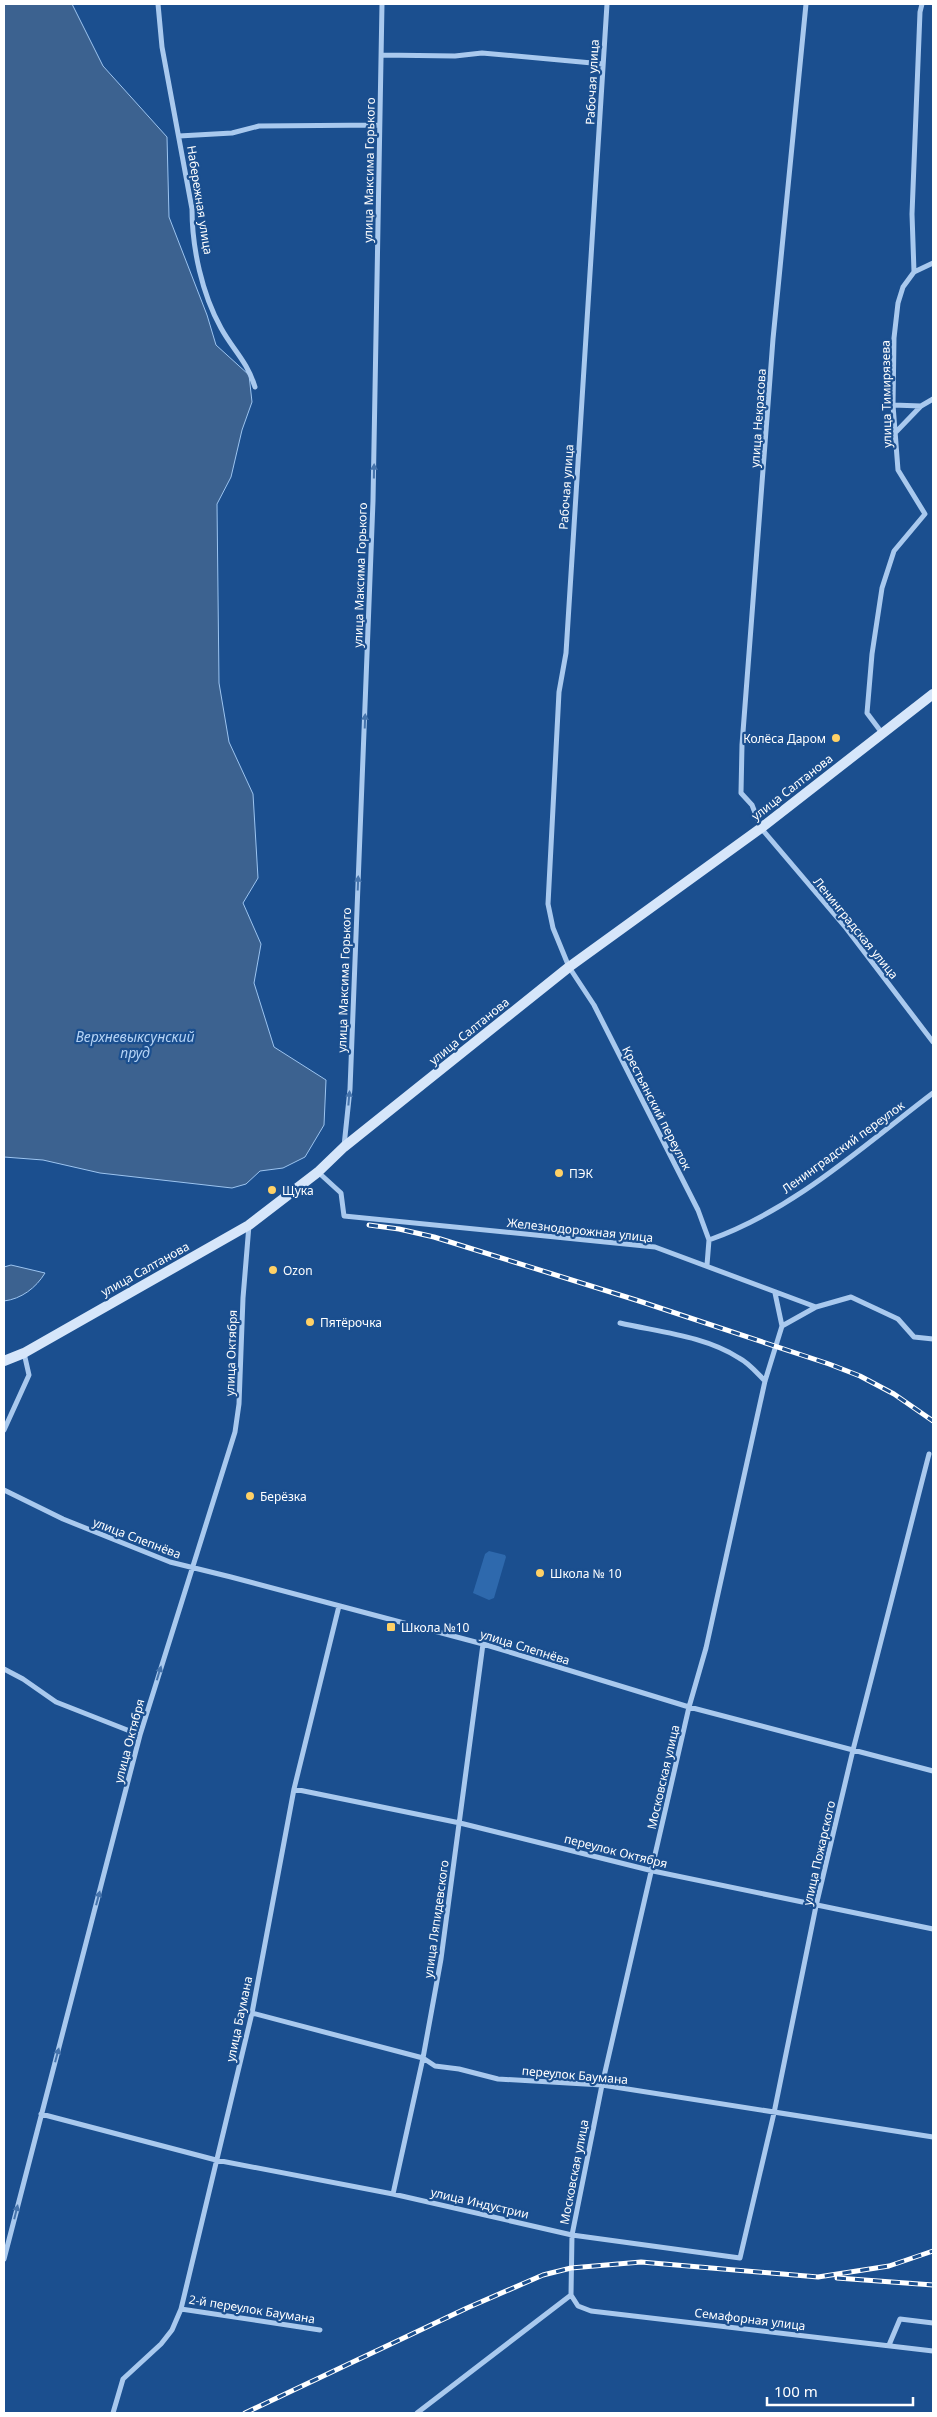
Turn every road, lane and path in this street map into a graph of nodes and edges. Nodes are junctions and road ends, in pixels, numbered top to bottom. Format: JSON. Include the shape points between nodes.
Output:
{"nodes":[{"id":1,"x":158,"y":4,"type":"edge"},
{"id":2,"x":382,"y":4,"type":"edge"},
{"id":3,"x":607,"y":4,"type":"edge"},
{"id":4,"x":806,"y":4,"type":"edge"},
{"id":5,"x":922,"y":4,"type":"edge"},
{"id":6,"x":381,"y":55,"type":"junction"},
{"id":7,"x":602,"y":64,"type":"junction"},
{"id":8,"x":379,"y":125,"type":"junction"},
{"id":9,"x":180,"y":136,"type":"junction"},
{"id":10,"x":933,"y":263,"type":"edge"},
{"id":11,"x":914,"y":272,"type":"junction"},
{"id":12,"x":255,"y":387,"type":"dead end"},
{"id":13,"x":933,"y":399,"type":"edge"},
{"id":14,"x":893,"y":405,"type":"junction"},
{"id":15,"x":921,"y":406,"type":"junction"},
{"id":16,"x":895,"y":433,"type":"junction"},
{"id":17,"x":933,"y":694,"type":"edge"},
{"id":18,"x":882,"y":732,"type":"junction"},
{"id":19,"x":761,"y":828,"type":"junction"},
{"id":20,"x":569,"y":967,"type":"junction"},
{"id":21,"x":933,"y":1042,"type":"edge"},
{"id":22,"x":933,"y":1093,"type":"edge"},
{"id":23,"x":344,"y":1147,"type":"junction"},
{"id":24,"x":318,"y":1172,"type":"junction"},
{"id":25,"x":249,"y":1225,"type":"junction"},
{"id":26,"x":709,"y":1240,"type":"junction"},
{"id":27,"x":707,"y":1265,"type":"junction"},
{"id":28,"x":775,"y":1293,"type":"junction"},
{"id":29,"x":816,"y":1307,"type":"junction"},
{"id":30,"x":620,"y":1323,"type":"dead end"},
{"id":31,"x":782,"y":1326,"type":"junction"},
{"id":32,"x":933,"y":1339,"type":"edge"},
{"id":33,"x":24,"y":1353,"type":"junction"},
{"id":34,"x":4,"y":1361,"type":"edge"},
{"id":35,"x":765,"y":1381,"type":"junction"},
{"id":36,"x":4,"y":1430,"type":"edge"},
{"id":37,"x":929,"y":1454,"type":"dead end"},
{"id":38,"x":4,"y":1490,"type":"edge"},
{"id":39,"x":191,"y":1569,"type":"junction"},
{"id":40,"x":339,"y":1606,"type":"junction"},
{"id":41,"x":483,"y":1644,"type":"junction"},
{"id":42,"x":4,"y":1669,"type":"edge"},
{"id":43,"x":689,"y":1708,"type":"junction"},
{"id":44,"x":140,"y":1735,"type":"junction"},
{"id":45,"x":853,"y":1750,"type":"junction"},
{"id":46,"x":933,"y":1771,"type":"edge"},
{"id":47,"x":294,"y":1789,"type":"junction"},
{"id":48,"x":460,"y":1823,"type":"junction"},
{"id":49,"x":653,"y":1871,"type":"junction"},
{"id":50,"x":816,"y":1906,"type":"junction"},
{"id":51,"x":933,"y":1929,"type":"edge"},
{"id":52,"x":252,"y":2013,"type":"junction"},
{"id":53,"x":423,"y":2058,"type":"junction"},
{"id":54,"x":602,"y":2085,"type":"junction"},
{"id":55,"x":774,"y":2112,"type":"junction"},
{"id":56,"x":41,"y":2114,"type":"junction"},
{"id":57,"x":933,"y":2137,"type":"edge"},
{"id":58,"x":216,"y":2160,"type":"junction"},
{"id":59,"x":392,"y":2194,"type":"junction"},
{"id":60,"x":572,"y":2235,"type":"junction"},
{"id":61,"x":740,"y":2258,"type":"joint"},
{"id":62,"x":4,"y":2259,"type":"edge"},
{"id":63,"x":571,"y":2295,"type":"junction"},
{"id":64,"x":181,"y":2309,"type":"junction"},
{"id":65,"x":933,"y":2323,"type":"edge"},
{"id":66,"x":320,"y":2330,"type":"dead end"},
{"id":67,"x":889,"y":2345,"type":"junction"},
{"id":68,"x":933,"y":2351,"type":"edge"},
{"id":69,"x":113,"y":2413,"type":"edge"},
{"id":70,"x":417,"y":2413,"type":"edge"}],
"edges":[{"from":1,"to":9,"type":"street","name":"Набережная улица","via":[[162,47]]},
{"from":2,"to":6,"type":"street","name":"улица Максима Горького"},
{"from":3,"to":7,"type":"street","name":"Рабочая улица"},
{"from":4,"to":19,"type":"street","name":"улица Некрасова","via":[[774,339],[742,744],[741,793],[752,806]]},
{"from":5,"to":11,"type":"street","via":[[914,140]]},
{"from":6,"to":7,"type":"street","via":[[482,53]]},
{"from":6,"to":8,"type":"street","name":"улица Максима Горького"},
{"from":7,"to":20,"type":"street","name":"Рабочая улица","via":[[566,653],[559,692],[548,904],[553,928]]},
{"from":8,"to":9,"type":"street","via":[[259,126],[232,133]]},
{"from":23,"to":8,"type":"street","name":"улица Максима Горького","one_way":true,"via":[[351,1060],[373,501]]},
{"from":9,"to":12,"type":"street","name":"Набережная улица","via":[[192,209],[192,233],[209,303],[228,341],[244,360]]},
{"from":10,"to":11,"type":"street"},
{"from":11,"to":14,"type":"street","name":"улица Тимирязева","via":[[903,287],[898,303]]},
{"from":13,"to":15,"type":"street"},
{"from":14,"to":15,"type":"street"},
{"from":14,"to":16,"type":"street","name":"улица Тимирязева"},
{"from":15,"to":16,"type":"street"},
{"from":16,"to":18,"type":"street","name":"улица Тимирязева","via":[[898,470],[925,514],[894,551],[882,588],[867,714]]},
{"from":17,"to":18,"type":"main road","name":"улица Салтанова"},
{"from":18,"to":19,"type":"main road","name":"улица Салтанова"},
{"from":19,"to":20,"type":"main road","name":"улица Салтанова"},
{"from":19,"to":21,"type":"street","name":"Ленинградская улица","via":[[846,928]]},
{"from":20,"to":23,"type":"main road","name":"улица Салтанова"},
{"from":20,"to":26,"type":"street","name":"Крестьянский переулок","via":[[594,1005],[698,1210]]},
{"from":22,"to":26,"type":"street","name":"Ленинградский переулок","via":[[811,1186],[742,1228]]},
{"from":23,"to":24,"type":"main road","name":"улица Салтанова"},
{"from":24,"to":25,"type":"main road","name":"улица Салтанова"},
{"from":24,"to":27,"type":"street","name":"Железнодорожная улица","via":[[341,1193],[344,1216],[655,1247]]},
{"from":25,"to":33,"type":"main road","name":"улица Салтанова"},
{"from":25,"to":39,"type":"street","name":"улица Октября","via":[[235,1432]]},
{"from":26,"to":27,"type":"street","name":"Крестьянский переулок"},
{"from":27,"to":28,"type":"street","name":"Железнодорожная улица"},
{"from":28,"to":29,"type":"street","name":"Железнодорожная улица"},
{"from":28,"to":31,"type":"street"},
{"from":29,"to":31,"type":"street"},
{"from":29,"to":32,"type":"street","via":[[851,1297],[898,1319],[914,1338]]},
{"from":30,"to":35,"type":"street","via":[[728,1351]]},
{"from":31,"to":35,"type":"street","name":"Московская улица"},
{"from":33,"to":34,"type":"main road","name":"улица Салтанова"},
{"from":33,"to":36,"type":"street","via":[[29,1375]]},
{"from":35,"to":43,"type":"street","name":"Московская улица","via":[[718,1600]]},
{"from":37,"to":45,"type":"street","name":"улица Пожарского"},
{"from":38,"to":39,"type":"street","name":"улица Слепнёва","via":[[63,1519]]},
{"from":39,"to":40,"type":"street","name":"улица Слепнёва"},
{"from":44,"to":39,"type":"street","name":"улица Октября","one_way":true},
{"from":40,"to":41,"type":"street","name":"улица Слепнёва"},
{"from":40,"to":47,"type":"street","name":"улица Баумана"},
{"from":41,"to":43,"type":"street","name":"улица Слепнёва"},
{"from":41,"to":48,"type":"street","name":"улица Ляпидевского"},
{"from":42,"to":44,"type":"street","via":[[56,1702]]},
{"from":43,"to":45,"type":"street","name":"улица Слепнёва"},
{"from":43,"to":49,"type":"street","name":"Московская улица"},
{"from":56,"to":44,"type":"street","name":"улица Октября","one_way":true},
{"from":45,"to":46,"type":"street","name":"улица Слепнёва"},
{"from":45,"to":50,"type":"street","name":"улица Пожарского"},
{"from":47,"to":48,"type":"street","name":"переулок Октября"},
{"from":47,"to":52,"type":"street","name":"улица Баумана"},
{"from":48,"to":49,"type":"street","name":"переулок Октября"},
{"from":48,"to":53,"type":"street","name":"улица Ляпидевского"},
{"from":49,"to":50,"type":"street","name":"переулок Октября"},
{"from":49,"to":54,"type":"street","name":"Московская улица"},
{"from":50,"to":51,"type":"street","name":"переулок Октября"},
{"from":50,"to":55,"type":"street","name":"улица Пожарского"},
{"from":52,"to":53,"type":"street","name":"переулок Баумана"},
{"from":52,"to":58,"type":"street","name":"улица Баумана"},
{"from":53,"to":54,"type":"street","name":"переулок Баумана","via":[[436,2066],[498,2079]]},
{"from":53,"to":59,"type":"street","name":"улица Ляпидевского"},
{"from":54,"to":55,"type":"street","name":"переулок Баумана"},
{"from":54,"to":60,"type":"street","name":"Московская улица"},
{"from":55,"to":57,"type":"street","name":"переулок Баумана"},
{"from":55,"to":61,"type":"street","name":"улица Пожарского"},
{"from":56,"to":58,"type":"street","name":"улица Индустрии"},
{"from":62,"to":56,"type":"street","name":"улица Октября","one_way":true},
{"from":58,"to":59,"type":"street","name":"улица Индустрии"},
{"from":58,"to":64,"type":"street","name":"улица Баумана"},
{"from":59,"to":60,"type":"street","name":"улица Индустрии"},
{"from":60,"to":61,"type":"street","name":"улица Индустрии"},
{"from":60,"to":63,"type":"street"},
{"from":63,"to":67,"type":"street","name":"Семафорная улица","via":[[578,2306],[590,2311]]},
{"from":63,"to":70,"type":"street"},
{"from":64,"to":66,"type":"street","name":"2-й переулок Баумана"},
{"from":64,"to":69,"type":"street","name":"улица Баумана","via":[[172,2330],[161,2344],[123,2379]]},
{"from":65,"to":67,"type":"street","via":[[900,2319]]},
{"from":67,"to":68,"type":"street","name":"Семафорная улица"}]}
